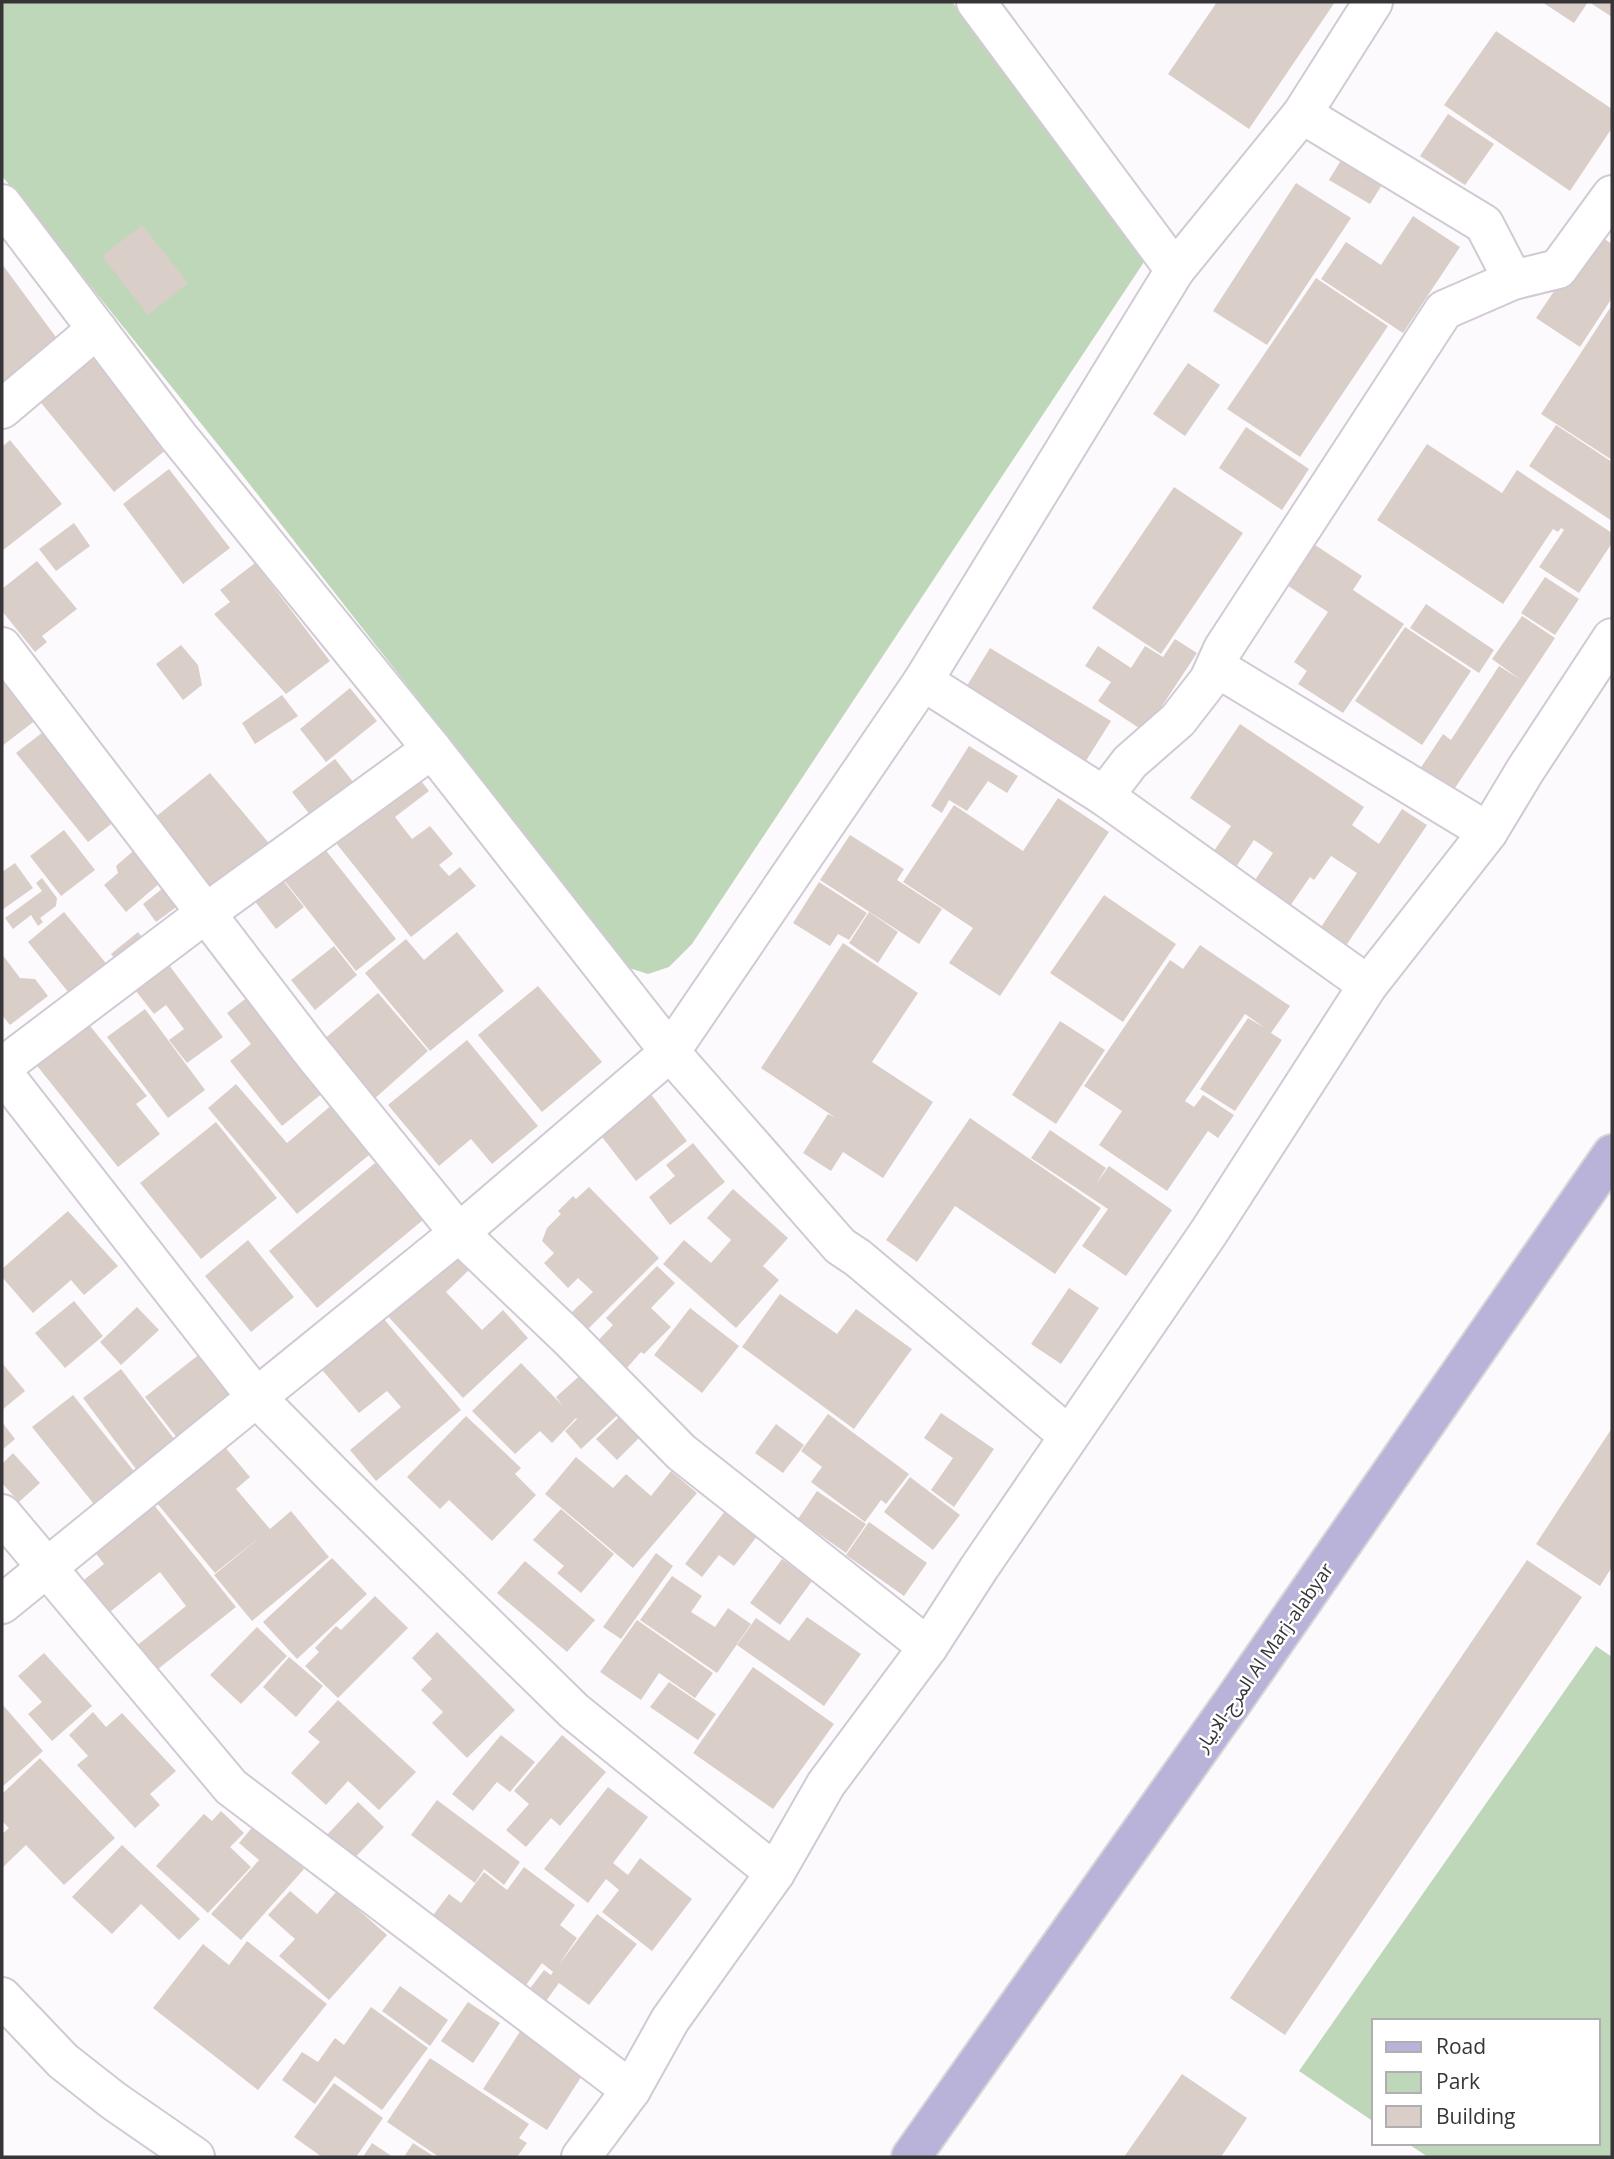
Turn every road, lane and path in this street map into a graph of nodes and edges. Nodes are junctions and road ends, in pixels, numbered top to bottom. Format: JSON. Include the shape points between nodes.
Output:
{"nodes":[{"id":1,"x":976,"y":2,"type":"edge"},
{"id":2,"x":1373,"y":2,"type":"edge"},
{"id":3,"x":1303,"y":114,"type":"junction"},
{"id":4,"x":2,"y":204,"type":"edge"},
{"id":5,"x":1607,"y":211,"type":"edge"},
{"id":6,"x":1175,"y":270,"type":"junction"},
{"id":7,"x":1513,"y":280,"type":"junction"},
{"id":8,"x":97,"y":329,"type":"junction"},
{"id":9,"x":2,"y":409,"type":"edge"},
{"id":10,"x":1612,"y":638,"type":"edge"},
{"id":11,"x":2,"y":647,"type":"edge"},
{"id":12,"x":1216,"y":667,"type":"junction"},
{"id":13,"x":923,"y":681,"type":"junction"},
{"id":14,"x":432,"y":749,"type":"junction"},
{"id":15,"x":1104,"y":796,"type":"junction"},
{"id":16,"x":1488,"y":832,"type":"junction"},
{"id":17,"x":206,"y":913,"type":"junction"},
{"id":18,"x":1368,"y":985,"type":"junction"},
{"id":19,"x":670,"y":1052,"type":"junction"},
{"id":20,"x":2,"y":1067,"type":"edge"},
{"id":21,"x":2,"y":1072,"type":"edge"},
{"id":22,"x":1612,"y":1154,"type":"edge"},
{"id":23,"x":459,"y":1233,"type":"junction"},
{"id":24,"x":256,"y":1397,"type":"junction"},
{"id":25,"x":1069,"y":1436,"type":"junction"},
{"id":26,"x":2,"y":1514,"type":"edge"},
{"id":27,"x":47,"y":1568,"type":"junction"},
{"id":28,"x":2,"y":1605,"type":"edge"},
{"id":29,"x":928,"y":1647,"type":"junction"},
{"id":30,"x":775,"y":1873,"type":"junction"},
{"id":31,"x":2,"y":1997,"type":"edge"},
{"id":32,"x":631,"y":2090,"type":"junction"},
{"id":33,"x":195,"y":2157,"type":"edge"},
{"id":34,"x":581,"y":2157,"type":"edge"},
{"id":35,"x":911,"y":2157,"type":"edge"}],
"edges":[{"from":1,"to":6,"type":"street"},
{"from":2,"to":3,"type":"street"},
{"from":3,"to":6,"type":"street"},
{"from":3,"to":7,"type":"street","via":[[1484,224]]},
{"from":4,"to":8,"type":"street"},
{"from":5,"to":7,"type":"street","via":[[1558,269]]},
{"from":6,"to":13,"type":"street"},
{"from":7,"to":12,"type":"street","via":[[1444,310],[1223,649]]},
{"from":8,"to":9,"type":"street"},
{"from":8,"to":14,"type":"street"},
{"from":10,"to":16,"type":"street"},
{"from":11,"to":17,"type":"street"},
{"from":12,"to":15,"type":"street","via":[[1178,720],[1130,762]]},
{"from":12,"to":16,"type":"street"},
{"from":13,"to":15,"type":"street"},
{"from":13,"to":19,"type":"street"},
{"from":14,"to":17,"type":"street"},
{"from":14,"to":19,"type":"street"},
{"from":15,"to":18,"type":"street"},
{"from":16,"to":18,"type":"street"},
{"from":17,"to":20,"type":"street"},
{"from":17,"to":23,"type":"street"},
{"from":18,"to":25,"type":"street"},
{"from":19,"to":23,"type":"street"},
{"from":19,"to":25,"type":"street","via":[[840,1245]]},
{"from":21,"to":24,"type":"street"},
{"from":22,"to":35,"type":"main road","name":"المرج-الابيار Al Marj-alabyar"},
{"from":23,"to":24,"type":"street"},
{"from":23,"to":29,"type":"street","via":[[681,1451]]},
{"from":24,"to":27,"type":"street"},
{"from":24,"to":30,"type":"street","via":[[574,1711]]},
{"from":25,"to":29,"type":"street"},
{"from":26,"to":27,"type":"street"},
{"from":27,"to":28,"type":"street"},
{"from":27,"to":32,"type":"street","via":[[231,1787]]},
{"from":29,"to":30,"type":"street","via":[[825,1784]]},
{"from":30,"to":32,"type":"street","via":[[670,2020]]},
{"from":31,"to":33,"type":"street","via":[[63,2061]]},
{"from":32,"to":34,"type":"street"}]}
